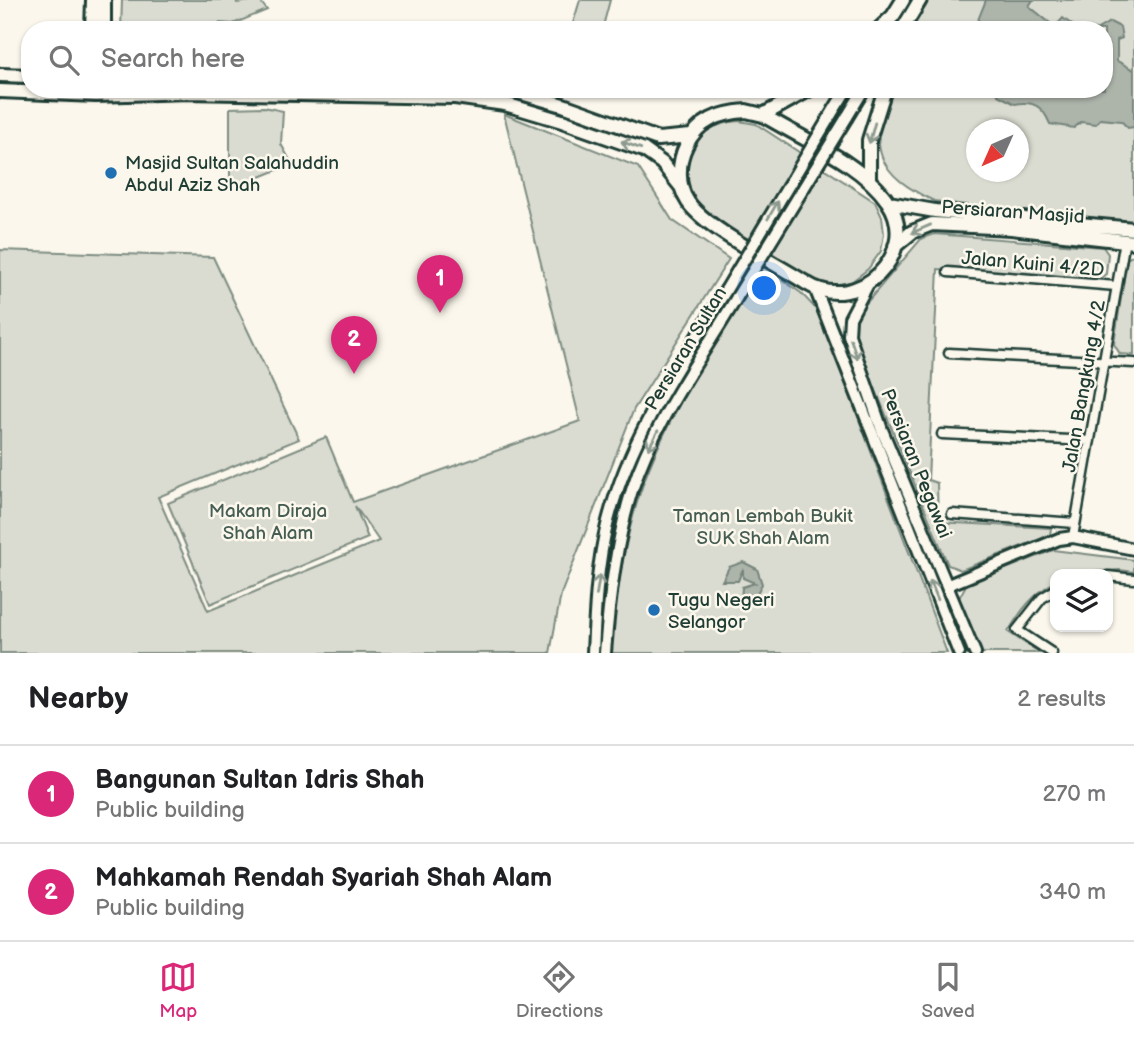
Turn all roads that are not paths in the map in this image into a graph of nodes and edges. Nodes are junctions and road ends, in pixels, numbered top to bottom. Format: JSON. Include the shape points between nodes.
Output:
{"nodes":[{"id":1,"x":93,"y":0,"type":"edge"},
{"id":2,"x":104,"y":0,"type":"edge"},
{"id":3,"x":904,"y":0,"type":"edge"},
{"id":4,"x":920,"y":0,"type":"edge"},
{"id":5,"x":893,"y":16,"type":"junction"},
{"id":6,"x":92,"y":21,"type":"edge"},
{"id":7,"x":104,"y":21,"type":"edge"},
{"id":8,"x":888,"y":21,"type":"edge"},
{"id":9,"x":890,"y":21,"type":"edge"},
{"id":10,"x":907,"y":21,"type":"edge"},
{"id":11,"x":0,"y":75,"type":"edge"},
{"id":12,"x":21,"y":76,"type":"edge"},
{"id":13,"x":0,"y":91,"type":"edge"},
{"id":14,"x":21,"y":92,"type":"edge"},
{"id":15,"x":462,"y":98,"type":"edge"},
{"id":16,"x":540,"y":98,"type":"edge"},
{"id":17,"x":794,"y":98,"type":"edge"},
{"id":18,"x":841,"y":98,"type":"edge"},
{"id":19,"x":859,"y":98,"type":"edge"},
{"id":20,"x":882,"y":98,"type":"edge"},
{"id":21,"x":763,"y":115,"type":"junction"},
{"id":22,"x":691,"y":136,"type":"junction"},
{"id":23,"x":869,"y":178,"type":"junction"},
{"id":24,"x":682,"y":188,"type":"junction"},
{"id":25,"x":889,"y":203,"type":"junction"},
{"id":26,"x":1134,"y":229,"type":"edge"},
{"id":27,"x":1129,"y":241,"type":"edge"},
{"id":28,"x":895,"y":246,"type":"junction"},
{"id":29,"x":948,"y":272,"type":"dead end"},
{"id":30,"x":867,"y":286,"type":"junction"},
{"id":31,"x":1116,"y":286,"type":"junction"},
{"id":32,"x":815,"y":288,"type":"junction"},
{"id":33,"x":949,"y":353,"type":"dead end"},
{"id":34,"x":1104,"y":360,"type":"junction"},
{"id":35,"x":1134,"y":363,"type":"edge"},
{"id":36,"x":942,"y":434,"type":"dead end"},
{"id":37,"x":1090,"y":441,"type":"junction"},
{"id":38,"x":952,"y":514,"type":"dead end"},
{"id":39,"x":1075,"y":523,"type":"junction"},
{"id":40,"x":1073,"y":537,"type":"junction"},
{"id":41,"x":1134,"y":549,"type":"edge"},
{"id":42,"x":1113,"y":577,"type":"edge"},
{"id":43,"x":1134,"y":579,"type":"edge"},
{"id":44,"x":948,"y":585,"type":"junction"},
{"id":45,"x":1050,"y":593,"type":"edge"},
{"id":46,"x":593,"y":653,"type":"edge"},
{"id":47,"x":605,"y":653,"type":"edge"},
{"id":48,"x":959,"y":653,"type":"edge"},
{"id":49,"x":975,"y":653,"type":"edge"},
{"id":50,"x":1052,"y":653,"type":"edge"}],
"edges":[{"from":1,"to":6,"type":"main road"},
{"from":2,"to":7,"type":"main road"},
{"from":3,"to":5,"type":"main road"},
{"from":4,"to":10,"type":"main road"},
{"from":5,"to":8,"type":"main road"},
{"from":5,"to":9,"type":"street"},
{"from":11,"to":12,"type":"main road"},
{"from":13,"to":14,"type":"main road"},
{"from":24,"to":15,"type":"main road","one_way":true,"via":[[662,163],[644,150],[505,104]]},
{"from":16,"to":22,"type":"main road","via":[[658,139]]},
{"from":17,"to":21,"type":"main road"},
{"from":46,"to":18,"type":"street","name":"Persiaran Sultan","one_way":true,"bridge":true,"via":[[608,523],[626,468],[655,404]]},
{"from":19,"to":47,"type":"street","name":"Persiaran Sultan","one_way":true,"bridge":true,"via":[[670,409],[633,489],[611,590]]},
{"from":20,"to":23,"type":"main road","one_way":true,"via":[[869,141]]},
{"from":21,"to":22,"type":"main road","via":[[727,113],[705,122]]},
{"from":21,"to":23,"type":"main road"},
{"from":22,"to":24,"type":"main road","via":[[682,155]]},
{"from":23,"to":25,"type":"main road"},
{"from":24,"to":32,"type":"main road","via":[[701,216]]},
{"from":25,"to":26,"type":"main road","name":"Persiaran Masjid"},
{"from":25,"to":28,"type":"main road","via":[[895,220]]},
{"from":27,"to":28,"type":"main road","name":"Persiaran Masjid","one_way":true,"via":[[932,224]]},
{"from":27,"to":31,"type":"street","name":"Jalan Bangkung 4/2"},
{"from":28,"to":30,"type":"main road","via":[[890,260]]},
{"from":29,"to":31,"type":"street","name":"Jalan Kuini 4/2D"},
{"from":30,"to":32,"type":"main road","via":[[837,294]]},
{"from":30,"to":44,"type":"street","name":"Persiaran Pegawai","one_way":true,"via":[[850,318],[849,335],[882,430]]},
{"from":31,"to":34,"type":"street","name":"Jalan Bangkung 4/2"},
{"from":48,"to":32,"type":"street","name":"Persiaran Pegawai","one_way":true},
{"from":33,"to":34,"type":"street"},
{"from":34,"to":35,"type":"street"},
{"from":34,"to":37,"type":"street","name":"Jalan Bangkung 4/2"},
{"from":36,"to":37,"type":"street"},
{"from":37,"to":39,"type":"street","name":"Jalan Bangkung 4/2"},
{"from":38,"to":39,"type":"street"},
{"from":39,"to":40,"type":"street","name":"Jalan Bangkung 4/2"},
{"from":40,"to":41,"type":"street"},
{"from":40,"to":44,"type":"street"},
{"from":42,"to":43,"type":"street"},
{"from":44,"to":49,"type":"street","name":"Persiaran Pegawai"},
{"from":45,"to":50,"type":"street","via":[[1017,630]]}]}
